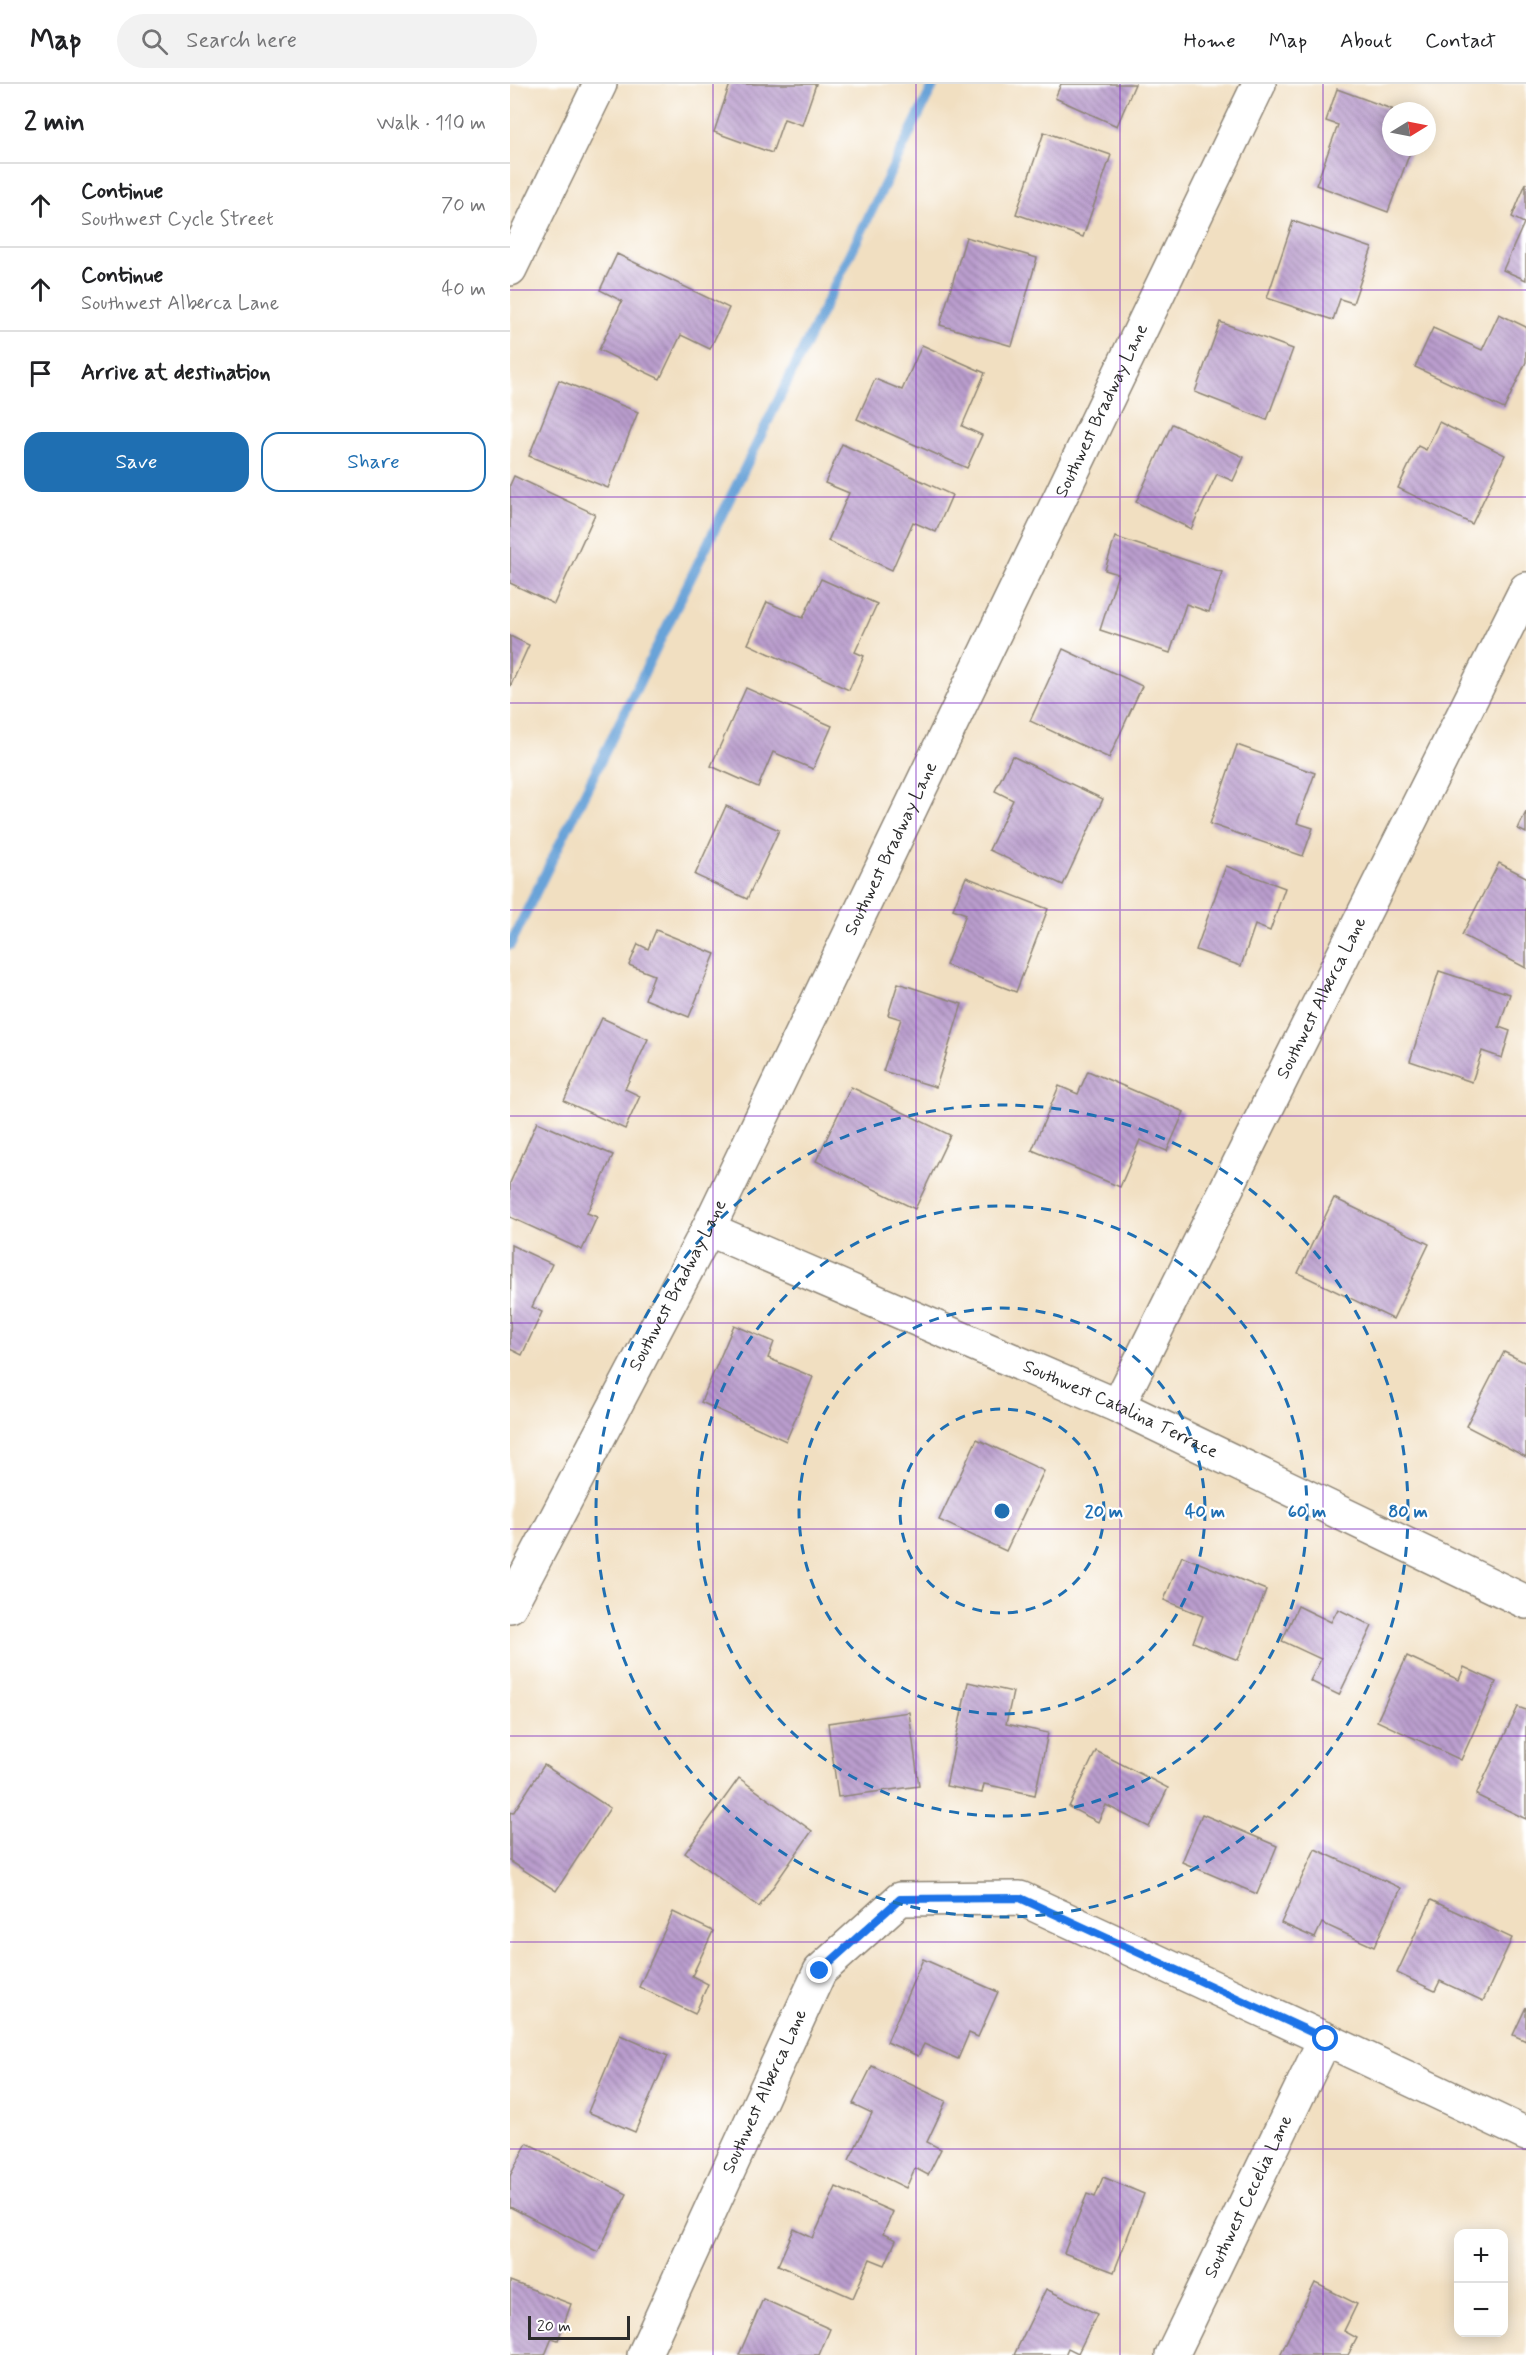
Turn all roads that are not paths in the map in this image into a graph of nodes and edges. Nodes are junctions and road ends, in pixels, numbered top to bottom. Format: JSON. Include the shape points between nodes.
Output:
{"nodes":[{"id":1,"x":600,"y":84,"type":"edge"},
{"id":2,"x":1259,"y":84,"type":"edge"},
{"id":3,"x":510,"y":269,"type":"edge"},
{"id":4,"x":1526,"y":589,"type":"edge"},
{"id":5,"x":708,"y":1229,"type":"junction"},
{"id":6,"x":1118,"y":1406,"type":"junction"},
{"id":7,"x":1526,"y":1602,"type":"edge"},
{"id":8,"x":510,"y":1606,"type":"edge"},
{"id":9,"x":1326,"y":2039,"type":"junction"},
{"id":10,"x":1526,"y":2134,"type":"edge"},
{"id":11,"x":644,"y":2355,"type":"edge"},
{"id":12,"x":1172,"y":2355,"type":"edge"}],
"edges":[{"from":1,"to":3,"type":"street"},
{"from":2,"to":5,"type":"street","name":"Southwest Bradway Lane"},
{"from":4,"to":6,"type":"street","name":"Southwest Alberca Lane"},
{"from":5,"to":6,"type":"street","name":"Southwest Catalina Terrace"},
{"from":5,"to":8,"type":"street","name":"Southwest Bradway Lane"},
{"from":6,"to":7,"type":"street","name":"Southwest Catalina Terrace"},
{"from":9,"to":10,"type":"street"},
{"from":9,"to":11,"type":"street","name":"Southwest Alberca Lane","via":[[1020,1898],[900,1899],[820,1971]]},
{"from":9,"to":12,"type":"street","name":"Southwest Cecelia Lane"}]}
